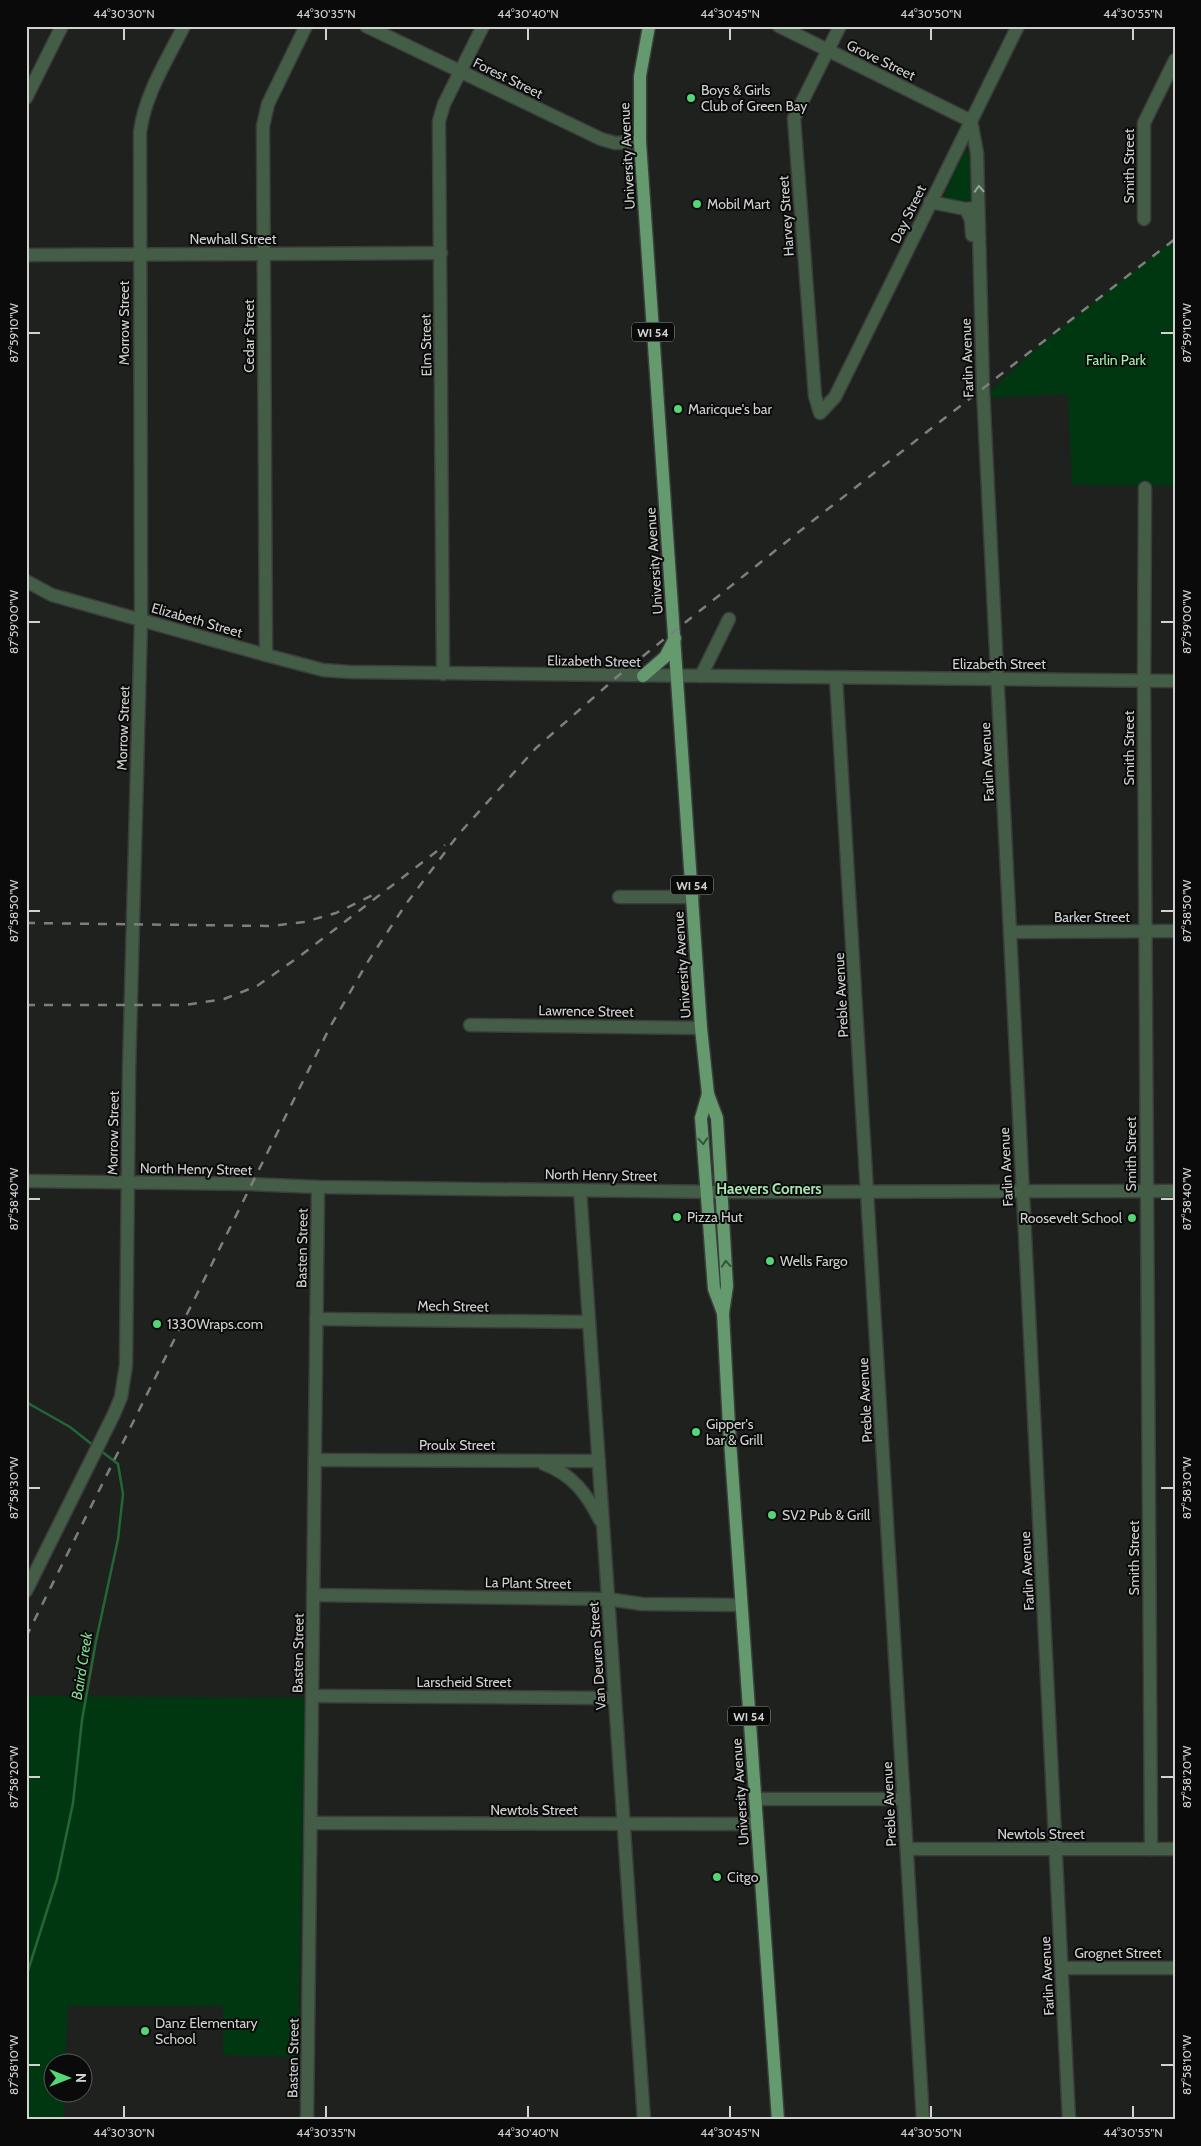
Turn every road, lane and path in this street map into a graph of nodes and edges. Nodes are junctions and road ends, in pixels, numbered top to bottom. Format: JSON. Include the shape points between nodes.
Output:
{"nodes":[{"id":1,"x":62,"y":26,"type":"edge"},
{"id":2,"x":184,"y":26,"type":"edge"},
{"id":3,"x":306,"y":26,"type":"edge"},
{"id":4,"x":366,"y":26,"type":"edge"},
{"id":5,"x":483,"y":26,"type":"edge"},
{"id":6,"x":649,"y":26,"type":"edge"},
{"id":7,"x":779,"y":26,"type":"edge"},
{"id":8,"x":840,"y":26,"type":"edge"},
{"id":9,"x":1018,"y":26,"type":"edge"},
{"id":10,"x":828,"y":51,"type":"junction"},
{"id":11,"x":1175,"y":60,"type":"edge"},
{"id":12,"x":460,"y":72,"type":"junction"},
{"id":13,"x":26,"y":98,"type":"edge"},
{"id":14,"x":971,"y":121,"type":"junction"},
{"id":15,"x":640,"y":142,"type":"junction"},
{"id":16,"x":930,"y":202,"type":"junction"},
{"id":17,"x":980,"y":208,"type":"junction"},
{"id":18,"x":966,"y":209,"type":"junction"},
{"id":19,"x":1144,"y":219,"type":"dead end"},
{"id":20,"x":440,"y":253,"type":"junction"},
{"id":21,"x":264,"y":254,"type":"junction"},
{"id":22,"x":26,"y":255,"type":"edge"},
{"id":23,"x":139,"y":255,"type":"junction"},
{"id":24,"x":979,"y":272,"type":"junction"},
{"id":25,"x":820,"y":412,"type":"joint"},
{"id":26,"x":1145,"y":488,"type":"dead end"},
{"id":27,"x":26,"y":581,"type":"edge"},
{"id":28,"x":729,"y":619,"type":"dead end"},
{"id":29,"x":141,"y":620,"type":"junction"},
{"id":30,"x":675,"y":638,"type":"junction"},
{"id":31,"x":266,"y":655,"type":"junction"},
{"id":32,"x":443,"y":674,"type":"junction"},
{"id":33,"x":643,"y":676,"type":"junction"},
{"id":34,"x":677,"y":676,"type":"junction"},
{"id":35,"x":701,"y":676,"type":"junction"},
{"id":36,"x":836,"y":678,"type":"junction"},
{"id":37,"x":998,"y":679,"type":"junction"},
{"id":38,"x":1144,"y":681,"type":"junction"},
{"id":39,"x":1175,"y":681,"type":"edge"},
{"id":40,"x":693,"y":896,"type":"junction"},
{"id":41,"x":619,"y":897,"type":"dead end"},
{"id":42,"x":1145,"y":931,"type":"junction"},
{"id":43,"x":1175,"y":931,"type":"edge"},
{"id":44,"x":1010,"y":932,"type":"junction"},
{"id":45,"x":470,"y":1025,"type":"dead end"},
{"id":46,"x":701,"y":1028,"type":"junction"},
{"id":47,"x":708,"y":1094,"type":"junction"},
{"id":48,"x":26,"y":1181,"type":"edge"},
{"id":49,"x":128,"y":1183,"type":"junction"},
{"id":50,"x":318,"y":1187,"type":"junction"},
{"id":51,"x":580,"y":1190,"type":"junction"},
{"id":52,"x":706,"y":1191,"type":"junction"},
{"id":53,"x":867,"y":1191,"type":"junction"},
{"id":54,"x":1022,"y":1191,"type":"junction"},
{"id":55,"x":1147,"y":1191,"type":"junction"},
{"id":56,"x":1175,"y":1191,"type":"edge"},
{"id":57,"x":721,"y":1192,"type":"junction"},
{"id":58,"x":723,"y":1313,"type":"junction"},
{"id":59,"x":316,"y":1319,"type":"junction"},
{"id":60,"x":589,"y":1322,"type":"junction"},
{"id":61,"x":315,"y":1460,"type":"junction"},
{"id":62,"x":532,"y":1461,"type":"junction"},
{"id":63,"x":598,"y":1461,"type":"junction"},
{"id":64,"x":603,"y":1531,"type":"junction"},
{"id":65,"x":26,"y":1591,"type":"edge"},
{"id":66,"x":313,"y":1595,"type":"junction"},
{"id":67,"x":608,"y":1599,"type":"junction"},
{"id":68,"x":741,"y":1605,"type":"junction"},
{"id":69,"x":312,"y":1696,"type":"junction"},
{"id":70,"x":615,"y":1698,"type":"junction"},
{"id":71,"x":755,"y":1799,"type":"junction"},
{"id":72,"x":904,"y":1799,"type":"junction"},
{"id":73,"x":311,"y":1823,"type":"junction"},
{"id":74,"x":757,"y":1824,"type":"junction"},
{"id":75,"x":624,"y":1825,"type":"junction"},
{"id":76,"x":907,"y":1849,"type":"junction"},
{"id":77,"x":1056,"y":1849,"type":"junction"},
{"id":78,"x":1151,"y":1849,"type":"junction"},
{"id":79,"x":1175,"y":1849,"type":"edge"},
{"id":80,"x":1062,"y":1968,"type":"junction"},
{"id":81,"x":1175,"y":1968,"type":"edge"},
{"id":82,"x":307,"y":2120,"type":"edge"},
{"id":83,"x":644,"y":2120,"type":"edge"},
{"id":84,"x":778,"y":2120,"type":"edge"},
{"id":85,"x":923,"y":2120,"type":"edge"},
{"id":86,"x":1069,"y":2120,"type":"edge"}],
"edges":[{"from":1,"to":13,"type":"street"},
{"from":2,"to":23,"type":"street","name":"Morrow Street","via":[[149,96],[142,118],[138,178]]},
{"from":3,"to":21,"type":"street","name":"Cedar Street","via":[[264,114]]},
{"from":4,"to":12,"type":"street","name":"Forest Street"},
{"from":5,"to":12,"type":"street","name":"Elm Street"},
{"from":6,"to":15,"type":"main road","name":"University Avenue","number":"WI 54","via":[[640,76]]},
{"from":7,"to":10,"type":"street","name":"Grove Street"},
{"from":8,"to":10,"type":"street","name":"Harvey Street"},
{"from":9,"to":14,"type":"street","name":"Day Street"},
{"from":10,"to":14,"type":"street","name":"Grove Street"},
{"from":10,"to":25,"type":"street","name":"Harvey Street","via":[[794,118],[815,396]]},
{"from":11,"to":19,"type":"street","name":"Smith Street","via":[[1144,122]]},
{"from":12,"to":15,"type":"street","name":"Forest Street","via":[[601,139],[615,143]]},
{"from":12,"to":20,"type":"street","name":"Elm Street","via":[[439,122]]},
{"from":14,"to":16,"type":"street","name":"Day Street"},
{"from":17,"to":14,"type":"street","name":"Farlin Avenue","one_way":true,"via":[[977,153]]},
{"from":15,"to":30,"type":"main road","name":"University Avenue","number":"WI 54"},
{"from":16,"to":18,"type":"street"},
{"from":16,"to":25,"type":"street","name":"Day Street","via":[[835,397]]},
{"from":17,"to":18,"type":"street"},
{"from":17,"to":24,"type":"street","name":"Farlin Avenue"},
{"from":18,"to":24,"type":"street","name":"Farlin Avenue","via":[[971,220],[974,256]]},
{"from":20,"to":21,"type":"street","name":"Newhall Street"},
{"from":20,"to":32,"type":"street","name":"Elm Street"},
{"from":21,"to":23,"type":"street","name":"Newhall Street"},
{"from":21,"to":31,"type":"street","name":"Cedar Street"},
{"from":22,"to":23,"type":"street","name":"Newhall Street"},
{"from":23,"to":29,"type":"street","name":"Morrow Street"},
{"from":24,"to":37,"type":"street","name":"Farlin Avenue"},
{"from":26,"to":38,"type":"street","name":"Smith Street"},
{"from":27,"to":29,"type":"street","name":"Elizabeth Street","via":[[52,595]]},
{"from":28,"to":35,"type":"street"},
{"from":29,"to":31,"type":"street","name":"Elizabeth Street"},
{"from":29,"to":49,"type":"street","name":"Morrow Street"},
{"from":30,"to":33,"type":"main road","via":[[665,657]]},
{"from":30,"to":34,"type":"main road","name":"University Avenue","number":"WI 54"},
{"from":31,"to":32,"type":"street","name":"Elizabeth Street","via":[[323,670]]},
{"from":32,"to":33,"type":"street","name":"Elizabeth Street"},
{"from":33,"to":34,"type":"street","name":"Elizabeth Street"},
{"from":34,"to":35,"type":"street","name":"Elizabeth Street"},
{"from":34,"to":40,"type":"main road","name":"University Avenue","number":"WI 54"},
{"from":35,"to":36,"type":"street","name":"Elizabeth Street"},
{"from":36,"to":37,"type":"street","name":"Elizabeth Street"},
{"from":36,"to":53,"type":"street","name":"Preble Avenue"},
{"from":37,"to":38,"type":"street","name":"Elizabeth Street"},
{"from":37,"to":44,"type":"street","name":"Farlin Avenue"},
{"from":38,"to":39,"type":"street","name":"Elizabeth Street"},
{"from":38,"to":42,"type":"street","name":"Smith Street"},
{"from":40,"to":41,"type":"street"},
{"from":40,"to":46,"type":"main road","name":"University Avenue","number":"WI 54"},
{"from":42,"to":43,"type":"street","name":"Barker Street"},
{"from":42,"to":44,"type":"street","name":"Barker Street"},
{"from":42,"to":55,"type":"street","name":"Smith Street"},
{"from":44,"to":54,"type":"street","name":"Farlin Avenue"},
{"from":45,"to":46,"type":"street","name":"Lawrence Street"},
{"from":46,"to":47,"type":"main road","name":"University Avenue","number":"WI 54"},
{"from":47,"to":52,"type":"main road","name":"University Avenue","number":"WI 54","one_way":true,"via":[[701,1118]]},
{"from":47,"to":57,"type":"main road","name":"University Avenue","number":"WI 54","via":[[717,1118]]},
{"from":48,"to":49,"type":"street","name":"North Henry Street"},
{"from":49,"to":50,"type":"street","name":"North Henry Street"},
{"from":49,"to":65,"type":"street","name":"Morrow Street","via":[[126,1365],[121,1397]]},
{"from":50,"to":51,"type":"street","name":"North Henry Street"},
{"from":50,"to":59,"type":"street","name":"Basten Street"},
{"from":51,"to":52,"type":"street","name":"North Henry Street"},
{"from":51,"to":60,"type":"street","name":"Van Deuren Street"},
{"from":52,"to":57,"type":"street","name":"North Henry Street"},
{"from":52,"to":58,"type":"main road","name":"University Avenue","number":"WI 54","via":[[714,1289]]},
{"from":53,"to":54,"type":"street","name":"North Henry Street"},
{"from":53,"to":57,"type":"street","name":"North Henry Street"},
{"from":53,"to":72,"type":"street","name":"Preble Avenue"},
{"from":54,"to":55,"type":"street","name":"North Henry Street"},
{"from":54,"to":77,"type":"street","name":"Farlin Avenue"},
{"from":55,"to":56,"type":"street","name":"North Henry Street"},
{"from":55,"to":78,"type":"street","name":"Smith Street"},
{"from":58,"to":57,"type":"main road","name":"University Avenue","number":"WI 54","one_way":true,"via":[[727,1286]]},
{"from":58,"to":68,"type":"main road","name":"University Avenue","number":"WI 54"},
{"from":59,"to":60,"type":"street","name":"Mech Street"},
{"from":59,"to":61,"type":"street","name":"Basten Street"},
{"from":60,"to":63,"type":"street","name":"Van Deuren Street"},
{"from":61,"to":62,"type":"street","name":"Proulx Street"},
{"from":61,"to":66,"type":"street","name":"Basten Street"},
{"from":62,"to":63,"type":"street","name":"Proulx Street"},
{"from":62,"to":64,"type":"street","via":[[553,1467],[574,1481],[593,1506]]},
{"from":63,"to":64,"type":"street","name":"Van Deuren Street"},
{"from":64,"to":67,"type":"street","name":"Van Deuren Street"},
{"from":66,"to":67,"type":"street","name":"La Plant Street"},
{"from":66,"to":69,"type":"street","name":"Basten Street"},
{"from":67,"to":68,"type":"street","name":"La Plant Street","via":[[642,1604]]},
{"from":67,"to":70,"type":"street","name":"Van Deuren Street"},
{"from":68,"to":71,"type":"main road","name":"University Avenue","number":"WI 54"},
{"from":69,"to":70,"type":"street","name":"Larscheid Street"},
{"from":69,"to":73,"type":"street","name":"Basten Street"},
{"from":70,"to":75,"type":"street","name":"Van Deuren Street"},
{"from":71,"to":72,"type":"street"},
{"from":71,"to":74,"type":"main road","name":"University Avenue","number":"WI 54"},
{"from":72,"to":76,"type":"street","name":"Preble Avenue"},
{"from":73,"to":75,"type":"street","name":"Newtols Street"},
{"from":73,"to":82,"type":"street","name":"Basten Street"},
{"from":74,"to":75,"type":"street","name":"Newtols Street"},
{"from":74,"to":84,"type":"main road","name":"University Avenue","number":"WI 54"},
{"from":75,"to":83,"type":"street","name":"Van Deuren Street"},
{"from":76,"to":77,"type":"street","name":"Newtols Street"},
{"from":76,"to":85,"type":"street","name":"Preble Avenue"},
{"from":77,"to":78,"type":"street","name":"Newtols Street"},
{"from":77,"to":80,"type":"street","name":"Farlin Avenue"},
{"from":78,"to":79,"type":"street","name":"Newtols Street"},
{"from":80,"to":81,"type":"street","name":"Grognet Street"},
{"from":80,"to":86,"type":"street","name":"Farlin Avenue"}]}
